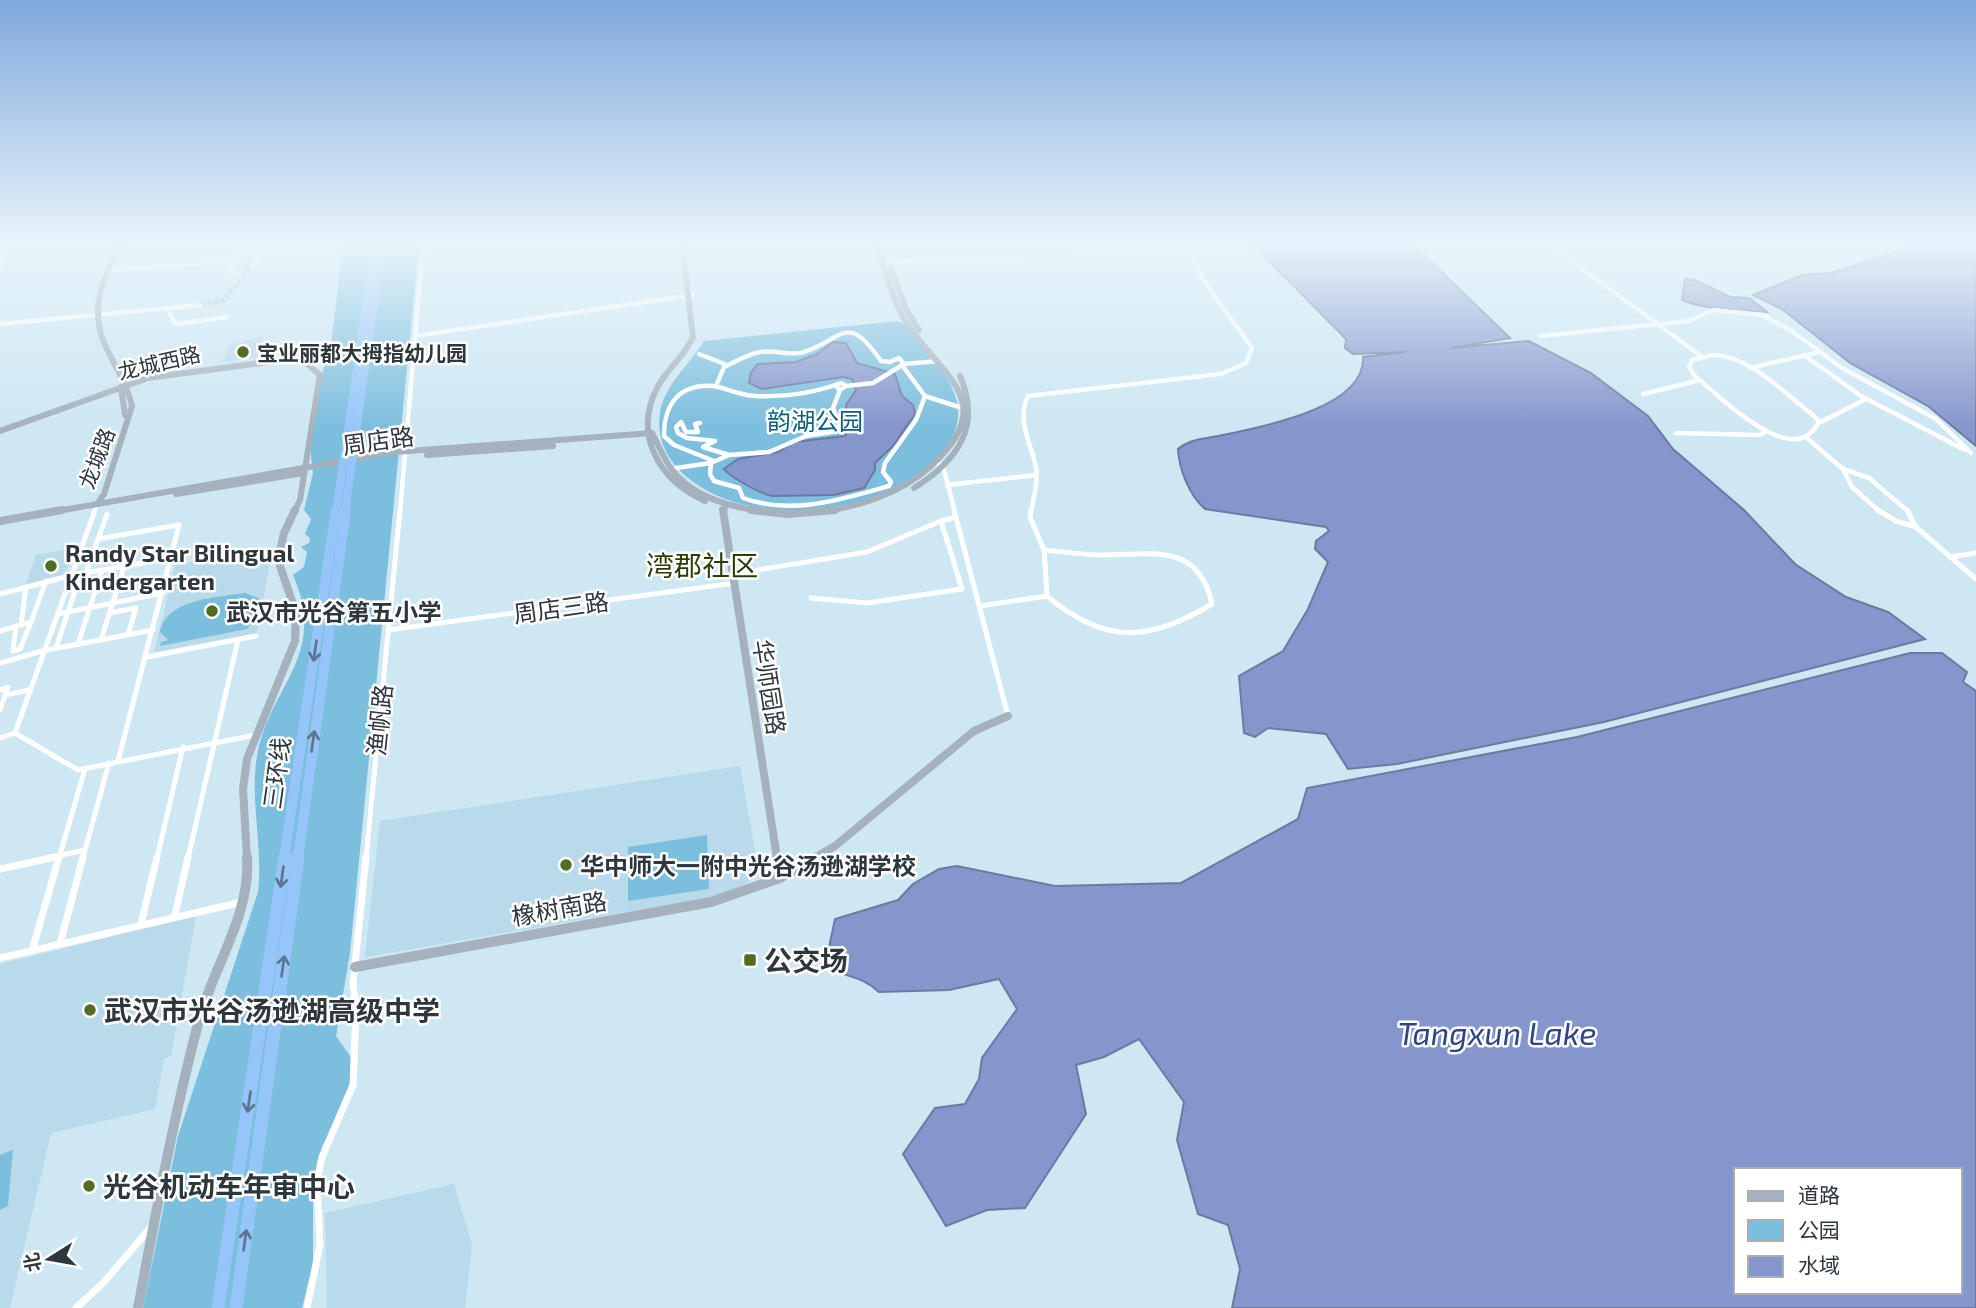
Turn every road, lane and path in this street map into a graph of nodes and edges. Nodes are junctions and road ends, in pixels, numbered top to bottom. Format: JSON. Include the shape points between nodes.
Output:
{"nodes":[{"id":1,"x":97,"y":306,"type":"edge"},
{"id":2,"x":98,"y":306,"type":"edge"},
{"id":3,"x":192,"y":306,"type":"tunnel mouth"},
{"id":4,"x":365,"y":306,"type":"edge"},
{"id":5,"x":373,"y":306,"type":"edge"},
{"id":6,"x":418,"y":306,"type":"edge"},
{"id":7,"x":617,"y":306,"type":"edge"},
{"id":8,"x":692,"y":306,"type":"edge"},
{"id":9,"x":901,"y":306,"type":"edge"},
{"id":10,"x":907,"y":306,"type":"edge"},
{"id":11,"x":1226,"y":306,"type":"edge"},
{"id":12,"x":1632,"y":306,"type":"edge"},
{"id":13,"x":168,"y":309,"type":"junction"},
{"id":14,"x":96,"y":316,"type":"junction"},
{"id":15,"x":228,"y":317,"type":"dead end"},
{"id":16,"x":0,"y":324,"type":"edge"},
{"id":17,"x":1658,"y":325,"type":"junction"},
{"id":18,"x":415,"y":336,"type":"junction"},
{"id":19,"x":1540,"y":336,"type":"dead end"},
{"id":20,"x":1819,"y":352,"type":"junction"},
{"id":21,"x":699,"y":354,"type":"dead end"},
{"id":22,"x":1804,"y":355,"type":"junction"},
{"id":23,"x":1701,"y":356,"type":"junction"},
{"id":24,"x":938,"y":361,"type":"dead end"},
{"id":25,"x":890,"y":362,"type":"junction"},
{"id":26,"x":727,"y":365,"type":"junction"},
{"id":27,"x":901,"y":365,"type":"junction"},
{"id":28,"x":1750,"y":368,"type":"junction"},
{"id":29,"x":1700,"y":380,"type":"junction"},
{"id":30,"x":716,"y":386,"type":"junction"},
{"id":31,"x":123,"y":387,"type":"junction"},
{"id":32,"x":838,"y":388,"type":"junction"},
{"id":33,"x":1643,"y":394,"type":"dead end"},
{"id":34,"x":925,"y":396,"type":"junction"},
{"id":35,"x":1866,"y":399,"type":"junction"},
{"id":36,"x":959,"y":407,"type":"dead end"},
{"id":37,"x":1821,"y":422,"type":"dead end"},
{"id":38,"x":700,"y":423,"type":"dead end"},
{"id":39,"x":0,"y":431,"type":"edge"},
{"id":40,"x":1765,"y":432,"type":"junction"},
{"id":41,"x":1676,"y":433,"type":"dead end"},
{"id":42,"x":650,"y":436,"type":"junction"},
{"id":43,"x":1808,"y":439,"type":"junction"},
{"id":44,"x":569,"y":441,"type":"junction"},
{"id":45,"x":407,"y":452,"type":"junction"},
{"id":46,"x":729,"y":455,"type":"junction"},
{"id":47,"x":713,"y":462,"type":"junction"},
{"id":48,"x":940,"y":465,"type":"junction"},
{"id":49,"x":676,"y":468,"type":"dead end"},
{"id":50,"x":304,"y":469,"type":"junction"},
{"id":51,"x":1843,"y":469,"type":"junction"},
{"id":52,"x":1036,"y":475,"type":"junction"},
{"id":53,"x":947,"y":485,"type":"junction"},
{"id":54,"x":156,"y":494,"type":"junction"},
{"id":55,"x":97,"y":504,"type":"junction"},
{"id":56,"x":725,"y":505,"type":"junction"},
{"id":57,"x":107,"y":514,"type":"dead end"},
{"id":58,"x":956,"y":517,"type":"junction"},
{"id":59,"x":0,"y":521,"type":"edge"},
{"id":60,"x":941,"y":521,"type":"junction"},
{"id":61,"x":1916,"y":527,"type":"junction"},
{"id":62,"x":97,"y":539,"type":"junction"},
{"id":63,"x":1044,"y":550,"type":"junction"},
{"id":64,"x":1976,"y":553,"type":"edge"},
{"id":65,"x":1950,"y":557,"type":"junction"},
{"id":66,"x":172,"y":558,"type":"junction"},
{"id":67,"x":124,"y":567,"type":"junction"},
{"id":68,"x":102,"y":570,"type":"junction"},
{"id":69,"x":86,"y":573,"type":"junction"},
{"id":70,"x":72,"y":575,"type":"junction"},
{"id":71,"x":734,"y":578,"type":"junction"},
{"id":72,"x":1976,"y":579,"type":"edge"},
{"id":73,"x":46,"y":581,"type":"junction"},
{"id":74,"x":69,"y":584,"type":"junction"},
{"id":75,"x":26,"y":587,"type":"junction"},
{"id":76,"x":163,"y":593,"type":"junction"},
{"id":77,"x":0,"y":594,"type":"edge"},
{"id":78,"x":1046,"y":596,"type":"junction"},
{"id":79,"x":811,"y":598,"type":"dead end"},
{"id":80,"x":113,"y":602,"type":"junction"},
{"id":81,"x":91,"y":606,"type":"junction"},
{"id":82,"x":980,"y":606,"type":"junction"},
{"id":83,"x":68,"y":611,"type":"junction"},
{"id":84,"x":109,"y":613,"type":"junction"},
{"id":85,"x":58,"y":614,"type":"junction"},
{"id":86,"x":31,"y":622,"type":"junction"},
{"id":87,"x":19,"y":625,"type":"junction"},
{"id":88,"x":153,"y":630,"type":"junction"},
{"id":89,"x":388,"y":630,"type":"junction"},
{"id":90,"x":0,"y":631,"type":"edge"},
{"id":91,"x":128,"y":634,"type":"junction"},
{"id":92,"x":256,"y":636,"type":"dead end"},
{"id":93,"x":101,"y":640,"type":"junction"},
{"id":94,"x":238,"y":640,"type":"junction"},
{"id":95,"x":78,"y":644,"type":"junction"},
{"id":96,"x":56,"y":648,"type":"junction"},
{"id":97,"x":16,"y":650,"type":"junction"},
{"id":98,"x":42,"y":651,"type":"junction"},
{"id":99,"x":147,"y":657,"type":"junction"},
{"id":100,"x":14,"y":659,"type":"junction"},
{"id":101,"x":0,"y":663,"type":"edge"},
{"id":102,"x":0,"y":690,"type":"edge"},
{"id":103,"x":29,"y":690,"type":"junction"},
{"id":104,"x":5,"y":695,"type":"junction"},
{"id":105,"x":0,"y":710,"type":"edge"},
{"id":106,"x":1008,"y":716,"type":"joint"},
{"id":107,"x":15,"y":733,"type":"junction"},
{"id":108,"x":256,"y":735,"type":"junction"},
{"id":109,"x":0,"y":738,"type":"edge"},
{"id":110,"x":217,"y":741,"type":"junction"},
{"id":111,"x":183,"y":747,"type":"junction"},
{"id":112,"x":118,"y":761,"type":"junction"},
{"id":113,"x":109,"y":763,"type":"junction"},
{"id":114,"x":85,"y":768,"type":"junction"},
{"id":115,"x":85,"y":850,"type":"junction"},
{"id":116,"x":60,"y":856,"type":"junction"},
{"id":117,"x":0,"y":869,"type":"edge"},
{"id":118,"x":780,"y":878,"type":"junction"},
{"id":119,"x":244,"y":902,"type":"junction"},
{"id":120,"x":175,"y":915,"type":"junction"},
{"id":121,"x":141,"y":924,"type":"junction"},
{"id":122,"x":60,"y":944,"type":"junction"},
{"id":123,"x":32,"y":950,"type":"junction"},
{"id":124,"x":0,"y":958,"type":"edge"},
{"id":125,"x":355,"y":967,"type":"junction"},
{"id":126,"x":153,"y":1224,"type":"junction"},
{"id":127,"x":76,"y":1308,"type":"edge"},
{"id":128,"x":138,"y":1308,"type":"edge"},
{"id":129,"x":218,"y":1308,"type":"edge"},
{"id":130,"x":236,"y":1308,"type":"edge"},
{"id":131,"x":307,"y":1308,"type":"edge"}],
"edges":[{"from":1,"to":14,"type":"street","name":"龙城路"},
{"from":2,"to":14,"type":"street","name":"龙城路"},
{"from":3,"to":13,"type":"street"},
{"from":4,"to":129,"type":"highway","name":"三环线","one_way":true},
{"from":130,"to":5,"type":"highway","name":"三环线","one_way":true},
{"from":6,"to":18,"type":"street"},
{"from":7,"to":18,"type":"street"},
{"from":8,"to":42,"type":"street","via":[[693,337],[656,389]]},
{"from":9,"to":48,"type":"street","via":[[906,322],[944,362],[960,388],[964,411],[960,431]]},
{"from":10,"to":48,"type":"street","via":[[915,325],[966,386],[971,410],[968,433]]},
{"from":11,"to":52,"type":"street","via":[[1252,348],[1246,362],[1222,374],[1028,396],[1023,406],[1026,440]]},
{"from":12,"to":17,"type":"street"},
{"from":13,"to":14,"type":"street"},
{"from":13,"to":15,"type":"street","via":[[175,324]]},
{"from":14,"to":16,"type":"street"},
{"from":14,"to":31,"type":"street","name":"龙城路","via":[[99,340]]},
{"from":17,"to":19,"type":"street"},
{"from":17,"to":20,"type":"street","via":[[1689,321],[1713,310],[1748,312],[1779,323]]},
{"from":17,"to":23,"type":"street"},
{"from":18,"to":45,"type":"street"},
{"from":20,"to":22,"type":"street"},
{"from":20,"to":35,"type":"street","via":[[1936,419],[1970,453]]},
{"from":21,"to":26,"type":"street"},
{"from":22,"to":28,"type":"street"},
{"from":22,"to":35,"type":"street"},
{"from":23,"to":28,"type":"street","via":[[1722,355]]},
{"from":23,"to":29,"type":"street","via":[[1689,367]]},
{"from":24,"to":27,"type":"street"},
{"from":25,"to":26,"type":"street","via":[[881,360],[866,339],[852,332],[834,335],[803,353],[760,352]]},
{"from":25,"to":27,"type":"street"},
{"from":25,"to":27,"type":"street","via":[[899,358]]},
{"from":26,"to":30,"type":"street"},
{"from":27,"to":32,"type":"street","via":[[873,383]]},
{"from":27,"to":34,"type":"street"},
{"from":28,"to":43,"type":"street","via":[[1819,421]]},
{"from":29,"to":33,"type":"street"},
{"from":29,"to":40,"type":"street"},
{"from":30,"to":32,"type":"street","via":[[747,398]]},
{"from":30,"to":47,"type":"street","via":[[680,392],[667,405],[663,421],[667,441]]},
{"from":31,"to":39,"type":"street","name":"龙城西路"},
{"from":31,"to":50,"type":"street","name":"龙城西路","via":[[148,378],[251,361],[304,362],[320,375]]},
{"from":31,"to":55,"type":"street","name":"龙城路","via":[[125,417]]},
{"from":32,"to":46,"type":"street","via":[[833,408],[840,425],[832,432],[806,436],[769,452]]},
{"from":34,"to":36,"type":"street"},
{"from":34,"to":47,"type":"street","via":[[916,420],[885,463],[883,472],[890,479],[889,486],[853,498],[783,505],[746,500],[739,488],[712,479]]},
{"from":35,"to":37,"type":"street"},
{"from":38,"to":46,"type":"street","via":[[695,424],[698,432],[693,434],[685,432],[683,422],[676,427],[682,436],[715,441],[702,447]]},
{"from":40,"to":41,"type":"street"},
{"from":40,"to":43,"type":"street"},
{"from":42,"to":44,"type":"street","name":"周店路"},
{"from":42,"to":56,"type":"street","via":[[650,453],[666,474],[695,497]]},
{"from":43,"to":51,"type":"street"},
{"from":44,"to":45,"type":"street"},
{"from":44,"to":54,"type":"street","name":"周店路","via":[[395,455]]},
{"from":45,"to":89,"type":"street","name":"渔帆路"},
{"from":46,"to":47,"type":"street"},
{"from":47,"to":49,"type":"street"},
{"from":48,"to":53,"type":"street"},
{"from":48,"to":56,"type":"street","via":[[909,491],[834,515],[776,518]]},
{"from":50,"to":54,"type":"street"},
{"from":50,"to":108,"type":"street","via":[[300,500],[284,533],[280,556],[296,613],[295,641]]},
{"from":51,"to":61,"type":"street","via":[[1869,478],[1890,494],[1910,513]]},
{"from":51,"to":61,"type":"street","via":[[1855,490],[1875,508]]},
{"from":52,"to":53,"type":"street"},
{"from":52,"to":63,"type":"street","via":[[1030,517]]},
{"from":53,"to":58,"type":"street"},
{"from":54,"to":55,"type":"street","name":"周店路"},
{"from":55,"to":59,"type":"street","name":"周店路"},
{"from":55,"to":70,"type":"street"},
{"from":56,"to":71,"type":"street","name":"华师园路"},
{"from":57,"to":62,"type":"street"},
{"from":58,"to":60,"type":"street","name":"周店三路"},
{"from":58,"to":82,"type":"street"},
{"from":60,"to":71,"type":"street","name":"周店三路","via":[[867,552]]},
{"from":60,"to":79,"type":"street","via":[[962,589],[867,603]]},
{"from":61,"to":65,"type":"street"},
{"from":62,"to":66,"type":"street","via":[[179,525]]},
{"from":62,"to":69,"type":"street"},
{"from":63,"to":78,"type":"street"},
{"from":63,"to":78,"type":"street","via":[[1173,555],[1192,562],[1211,589],[1212,604],[1186,621],[1142,635],[1080,622]]},
{"from":64,"to":65,"type":"street"},
{"from":65,"to":72,"type":"street"},
{"from":66,"to":67,"type":"street"},
{"from":66,"to":76,"type":"street"},
{"from":67,"to":68,"type":"street"},
{"from":67,"to":80,"type":"street"},
{"from":68,"to":69,"type":"street"},
{"from":68,"to":81,"type":"street"},
{"from":69,"to":70,"type":"street"},
{"from":70,"to":73,"type":"street"},
{"from":70,"to":74,"type":"street"},
{"from":71,"to":89,"type":"street","name":"周店三路"},
{"from":71,"to":118,"type":"street","name":"华师园路"},
{"from":73,"to":75,"type":"street"},
{"from":73,"to":86,"type":"street"},
{"from":74,"to":83,"type":"street","via":[[78,582]]},
{"from":74,"to":85,"type":"street"},
{"from":75,"to":77,"type":"street"},
{"from":75,"to":87,"type":"street"},
{"from":76,"to":80,"type":"street"},
{"from":76,"to":88,"type":"street"},
{"from":78,"to":82,"type":"street"},
{"from":80,"to":81,"type":"street"},
{"from":80,"to":84,"type":"street"},
{"from":81,"to":83,"type":"street"},
{"from":81,"to":95,"type":"street"},
{"from":82,"to":106,"type":"street"},
{"from":83,"to":85,"type":"street"},
{"from":83,"to":96,"type":"street"},
{"from":84,"to":91,"type":"street","via":[[135,608]]},
{"from":84,"to":93,"type":"street"},
{"from":85,"to":98,"type":"street"},
{"from":86,"to":87,"type":"street"},
{"from":86,"to":97,"type":"street"},
{"from":87,"to":90,"type":"street"},
{"from":87,"to":97,"type":"street"},
{"from":88,"to":91,"type":"street"},
{"from":88,"to":99,"type":"street"},
{"from":89,"to":125,"type":"street","name":"渔帆路"},
{"from":91,"to":93,"type":"street"},
{"from":92,"to":94,"type":"street"},
{"from":93,"to":95,"type":"street"},
{"from":94,"to":99,"type":"street"},
{"from":94,"to":110,"type":"street"},
{"from":95,"to":96,"type":"street"},
{"from":96,"to":98,"type":"street"},
{"from":97,"to":100,"type":"street"},
{"from":98,"to":100,"type":"street"},
{"from":98,"to":103,"type":"street"},
{"from":99,"to":112,"type":"street"},
{"from":100,"to":101,"type":"street"},
{"from":102,"to":104,"type":"street","via":[[8,688]]},
{"from":103,"to":104,"type":"street"},
{"from":103,"to":107,"type":"street"},
{"from":104,"to":105,"type":"street"},
{"from":106,"to":118,"type":"street","name":"橡树南路","via":[[974,731],[835,846]]},
{"from":107,"to":109,"type":"street"},
{"from":107,"to":114,"type":"street","via":[[78,770]]},
{"from":108,"to":110,"type":"street"},
{"from":108,"to":119,"type":"street","via":[[243,781],[248,859]]},
{"from":110,"to":111,"type":"street"},
{"from":110,"to":120,"type":"street"},
{"from":111,"to":112,"type":"street"},
{"from":111,"to":121,"type":"street"},
{"from":112,"to":113,"type":"street"},
{"from":113,"to":114,"type":"street"},
{"from":113,"to":115,"type":"street"},
{"from":114,"to":116,"type":"street"},
{"from":115,"to":116,"type":"street"},
{"from":115,"to":122,"type":"street"},
{"from":116,"to":117,"type":"street"},
{"from":116,"to":123,"type":"street"},
{"from":118,"to":125,"type":"street","name":"橡树南路","via":[[711,902]]},
{"from":119,"to":120,"type":"street"},
{"from":119,"to":126,"type":"street","via":[[200,1017]]},
{"from":120,"to":121,"type":"street"},
{"from":121,"to":122,"type":"street"},
{"from":122,"to":123,"type":"street"},
{"from":123,"to":124,"type":"street"},
{"from":125,"to":131,"type":"street","name":"渔帆路","via":[[353,1085],[322,1157],[317,1181],[320,1244]]},
{"from":126,"to":127,"type":"street"},
{"from":126,"to":128,"type":"street"}]}
